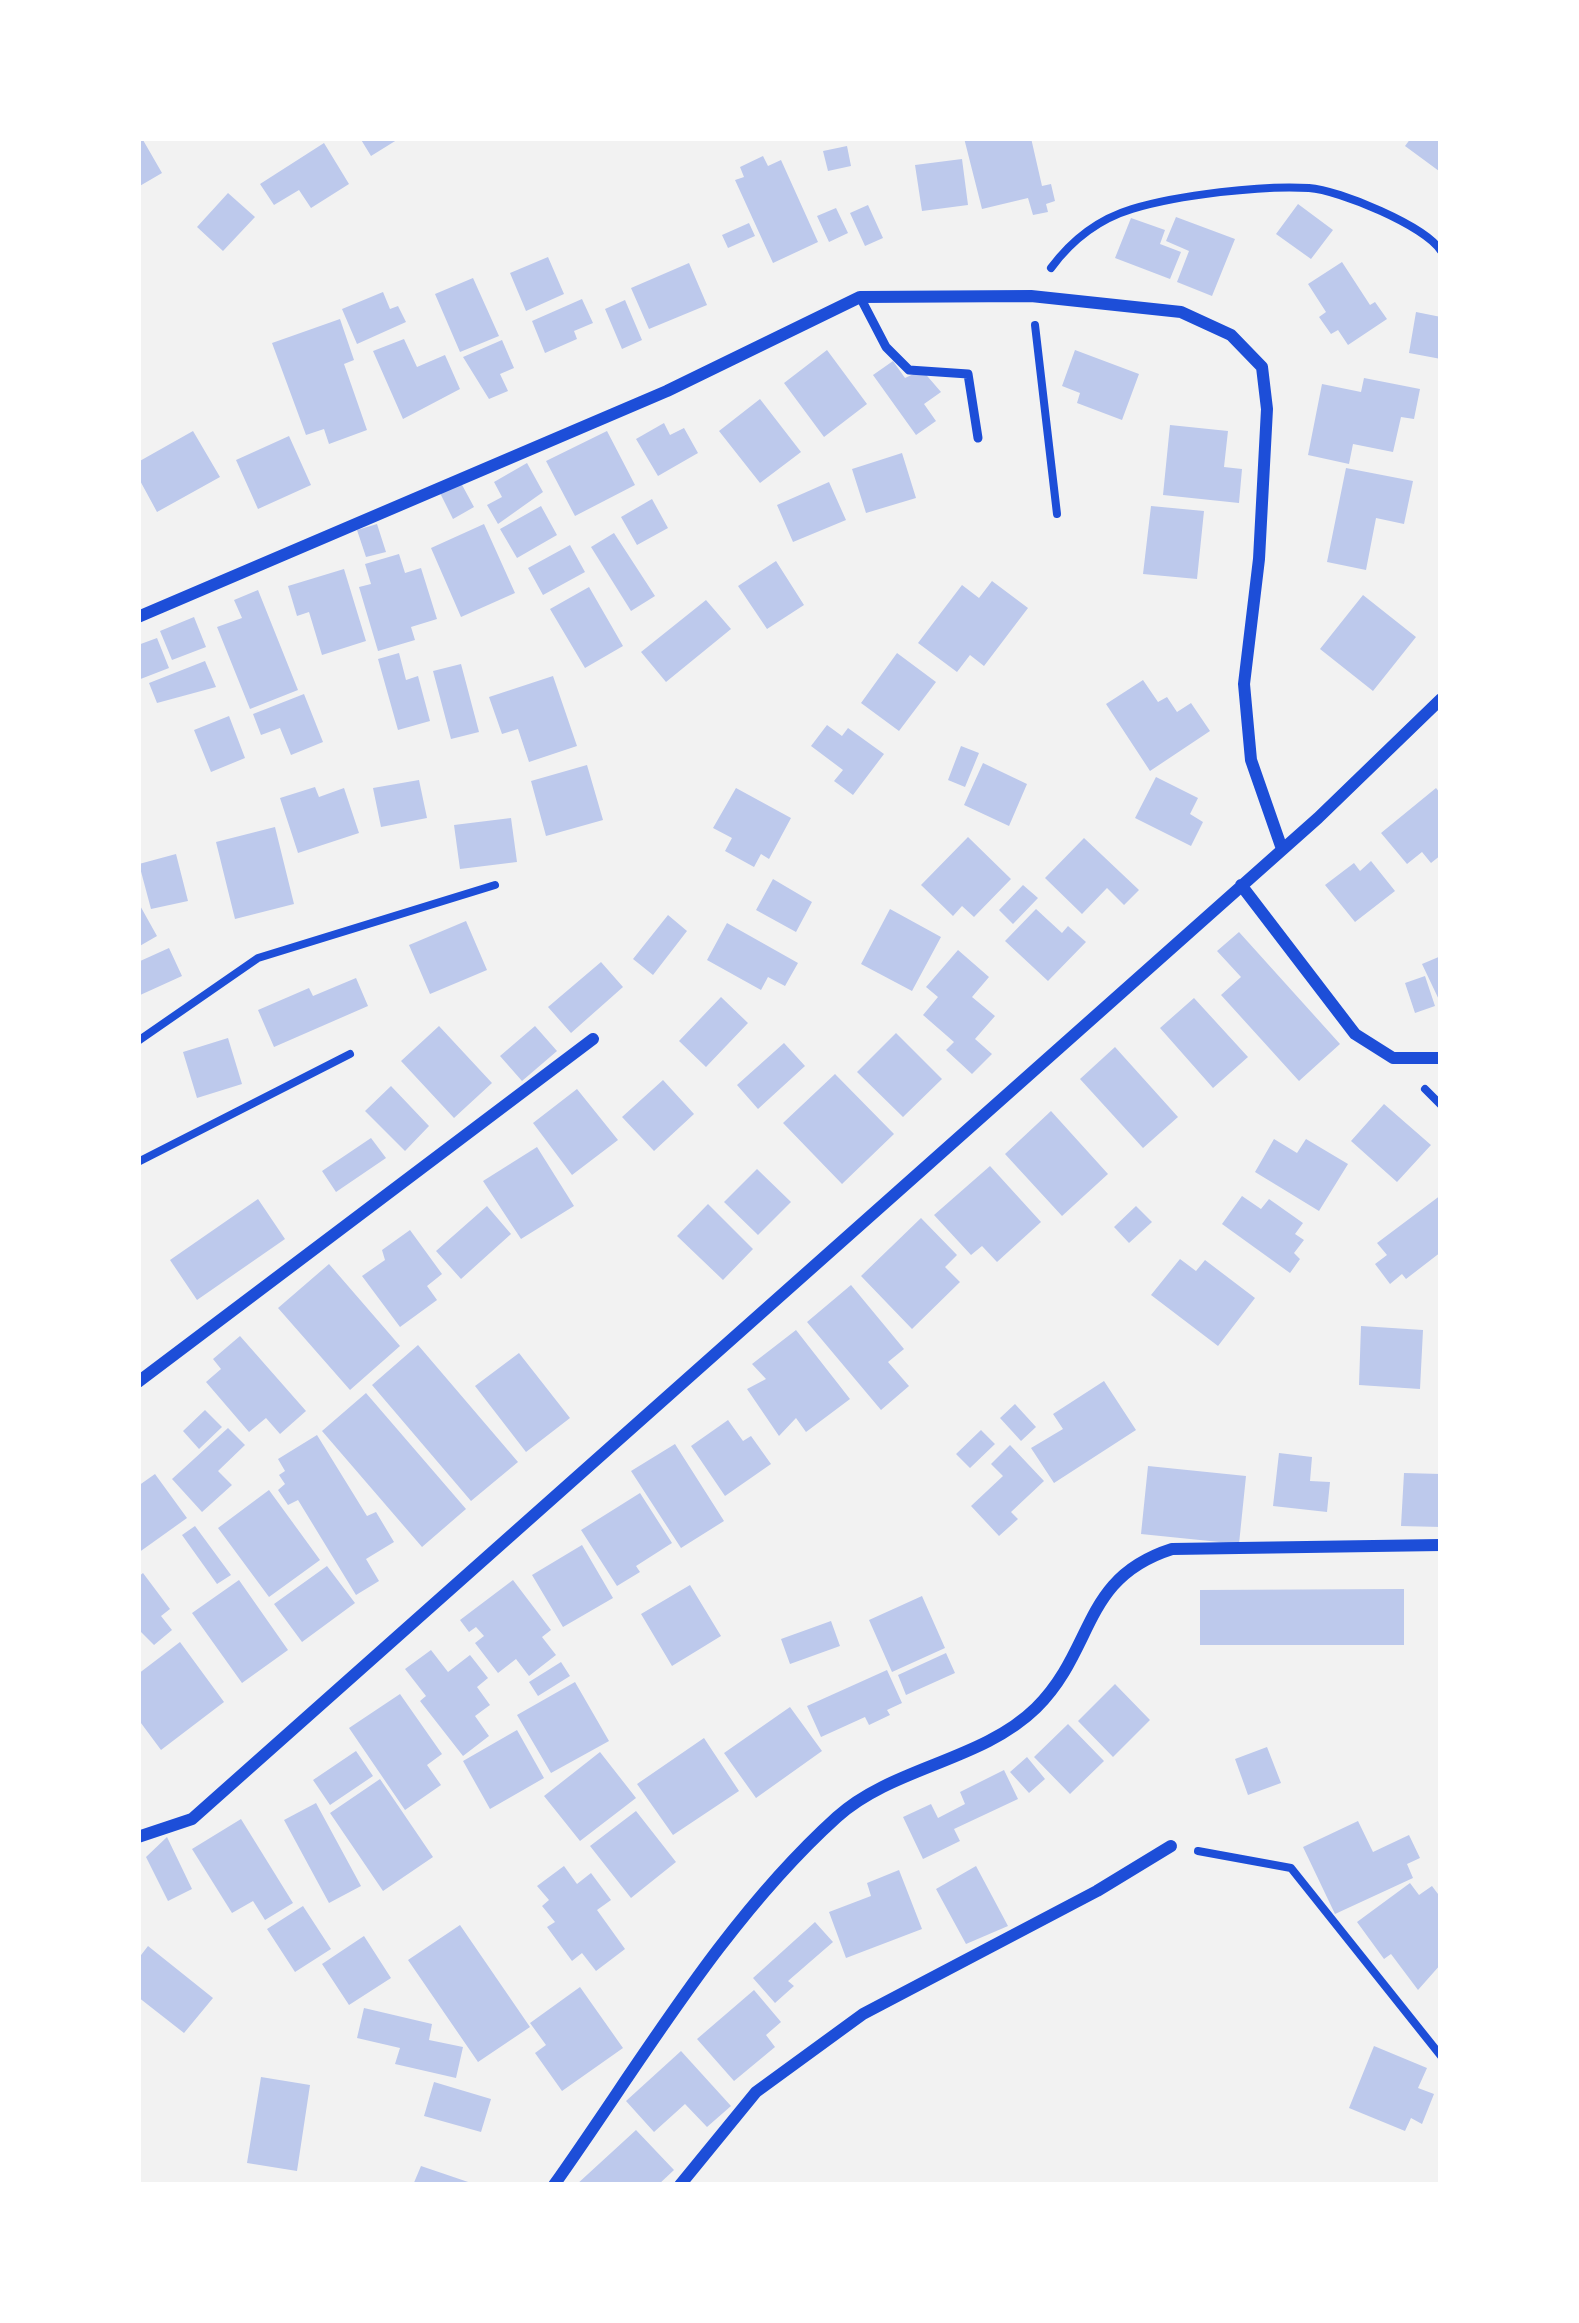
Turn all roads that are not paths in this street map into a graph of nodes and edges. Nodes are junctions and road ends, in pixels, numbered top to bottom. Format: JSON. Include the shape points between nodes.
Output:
{"nodes":[{"id":1,"x":860,"y":297,"type":"junction"},
{"id":2,"x":978,"y":438,"type":"dead end"},
{"id":3,"x":138,"y":617,"type":"edge"},
{"id":4,"x":1441,"y":699,"type":"edge"},
{"id":5,"x":1282,"y":849,"type":"junction"},
{"id":6,"x":1241,"y":885,"type":"junction"},
{"id":7,"x":593,"y":1039,"type":"dead end"},
{"id":8,"x":1441,"y":1058,"type":"edge"},
{"id":9,"x":138,"y":1382,"type":"edge"},
{"id":10,"x":1441,"y":1545,"type":"edge"},
{"id":11,"x":138,"y":1837,"type":"edge"},
{"id":12,"x":1171,"y":1846,"type":"road end"},
{"id":13,"x":554,"y":2185,"type":"edge"},
{"id":14,"x":680,"y":2185,"type":"edge"}],
"edges":[{"from":1,"to":2,"type":"lane","via":[[908,370],[968,374]]},
{"from":1,"to":3,"type":"street","via":[[667,391]]},
{"from":1,"to":5,"type":"street","via":[[1031,296],[1181,312],[1231,335],[1262,367],[1261,537],[1244,684],[1251,760]]},
{"from":4,"to":5,"type":"street"},
{"from":5,"to":6,"type":"street"},
{"from":6,"to":8,"type":"street","via":[[1355,1034],[1393,1058]]},
{"from":6,"to":11,"type":"street","via":[[192,1819]]},
{"from":7,"to":9,"type":"street"},
{"from":10,"to":13,"type":"street","via":[[1172,1549],[1139,1559],[1117,1575],[1072,1665],[1033,1711],[840,1814],[753,1905]]},
{"from":12,"to":14,"type":"street","via":[[863,2014],[756,2092]]}]}
